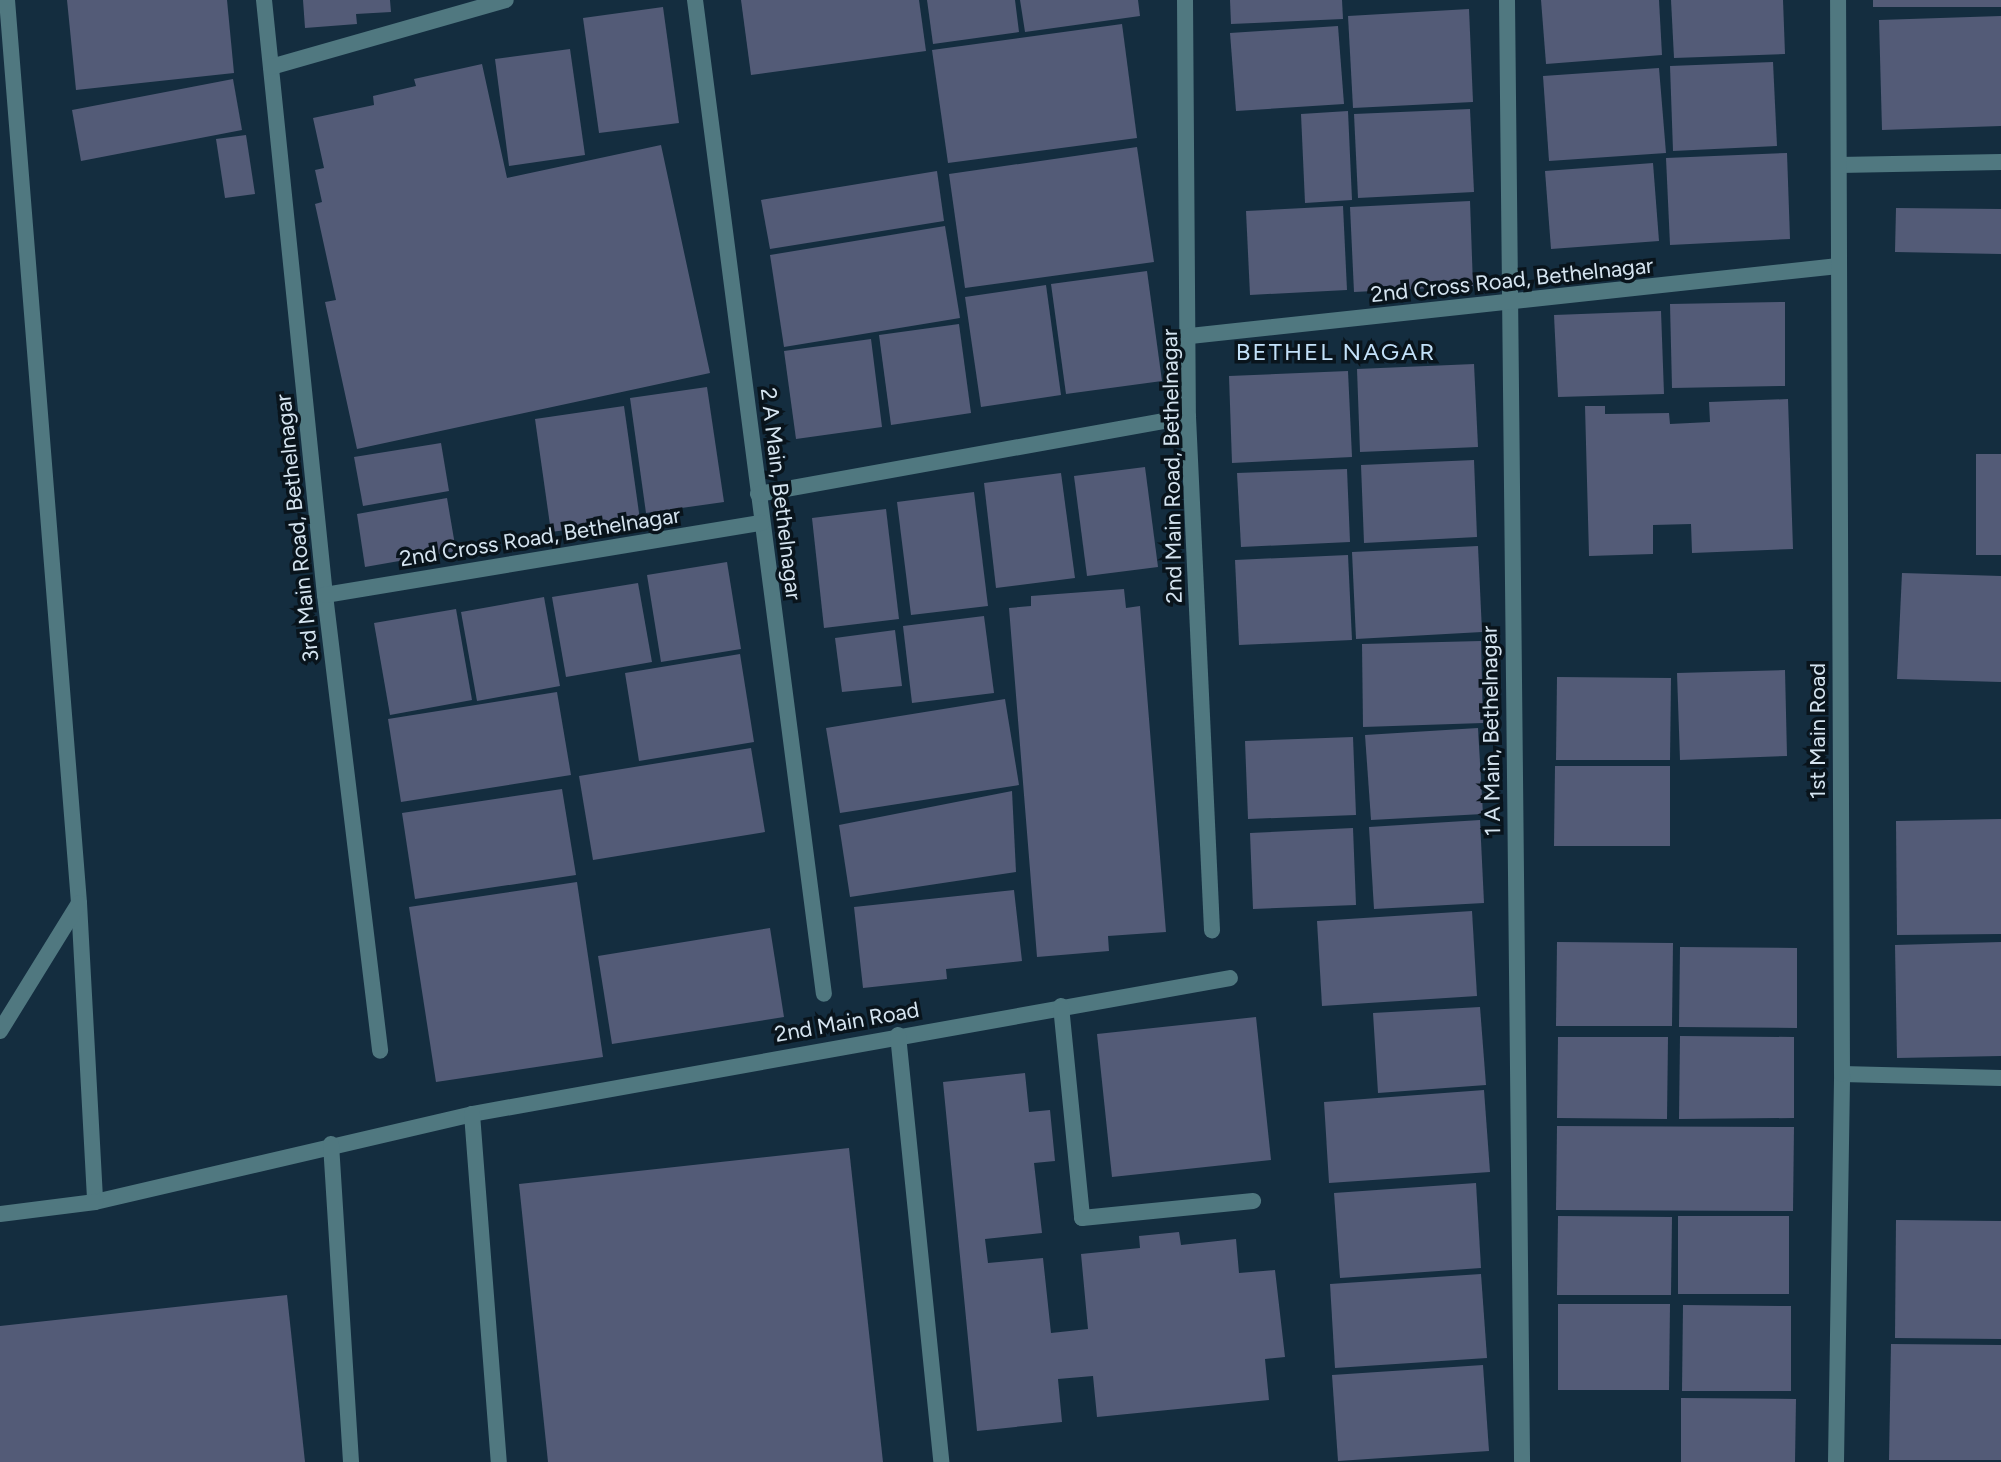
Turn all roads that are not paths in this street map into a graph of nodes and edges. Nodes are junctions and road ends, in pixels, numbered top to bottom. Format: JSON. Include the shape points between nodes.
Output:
{"nodes":[{"id":1,"x":7,"y":0,"type":"edge"},
{"id":2,"x":264,"y":0,"type":"edge"},
{"id":3,"x":506,"y":0,"type":"edge"},
{"id":4,"x":695,"y":0,"type":"edge"},
{"id":5,"x":1185,"y":0,"type":"edge"},
{"id":6,"x":1507,"y":0,"type":"edge"},
{"id":7,"x":1838,"y":0,"type":"edge"},
{"id":8,"x":271,"y":67,"type":"junction"},
{"id":9,"x":2001,"y":162,"type":"edge"},
{"id":10,"x":1839,"y":165,"type":"junction"},
{"id":11,"x":1838,"y":266,"type":"junction"},
{"id":12,"x":1508,"y":302,"type":"junction"},
{"id":13,"x":1190,"y":336,"type":"junction"},
{"id":14,"x":1188,"y":417,"type":"junction"},
{"id":15,"x":758,"y":494,"type":"junction"},
{"id":16,"x":762,"y":523,"type":"junction"},
{"id":17,"x":325,"y":595,"type":"junction"},
{"id":18,"x":79,"y":903,"type":"junction"},
{"id":19,"x":1212,"y":930,"type":"dead end"},
{"id":20,"x":1230,"y":978,"type":"dead end"},
{"id":21,"x":824,"y":994,"type":"dead end"},
{"id":22,"x":1061,"y":1006,"type":"junction"},
{"id":23,"x":0,"y":1031,"type":"edge"},
{"id":24,"x":898,"y":1035,"type":"junction"},
{"id":25,"x":380,"y":1051,"type":"dead end"},
{"id":26,"x":1842,"y":1074,"type":"junction"},
{"id":27,"x":2001,"y":1078,"type":"edge"},
{"id":28,"x":472,"y":1114,"type":"junction"},
{"id":29,"x":331,"y":1144,"type":"junction"},
{"id":30,"x":1253,"y":1201,"type":"dead end"},
{"id":31,"x":95,"y":1202,"type":"junction"},
{"id":32,"x":0,"y":1214,"type":"edge"},
{"id":33,"x":351,"y":1462,"type":"edge"},
{"id":34,"x":499,"y":1462,"type":"edge"},
{"id":35,"x":941,"y":1462,"type":"edge"},
{"id":36,"x":1522,"y":1462,"type":"edge"},
{"id":37,"x":1836,"y":1462,"type":"edge"}],
"edges":[{"from":1,"to":18,"type":"street"},
{"from":2,"to":8,"type":"street","name":"3rd Main Road, Bethelnagar"},
{"from":3,"to":8,"type":"street"},
{"from":4,"to":15,"type":"street","name":"2 A Main, Bethelnagar"},
{"from":5,"to":13,"type":"street","name":"2nd Main Road, Bethelnagar"},
{"from":6,"to":12,"type":"street","name":"1 A Main, Bethelnagar"},
{"from":7,"to":10,"type":"street","name":"1st Main Road"},
{"from":8,"to":17,"type":"street","name":"3rd Main Road, Bethelnagar"},
{"from":9,"to":10,"type":"street"},
{"from":10,"to":11,"type":"street","name":"1st Main Road"},
{"from":11,"to":12,"type":"street","name":"2nd Cross Road, Bethelnagar"},
{"from":11,"to":26,"type":"street","name":"1st Main Road"},
{"from":12,"to":13,"type":"street","name":"2nd Cross Road, Bethelnagar"},
{"from":12,"to":36,"type":"street","name":"1 A Main, Bethelnagar"},
{"from":13,"to":14,"type":"street","name":"2nd Main Road, Bethelnagar"},
{"from":14,"to":15,"type":"street"},
{"from":14,"to":19,"type":"street","name":"2nd Main Road, Bethelnagar"},
{"from":15,"to":16,"type":"street","name":"2 A Main, Bethelnagar"},
{"from":16,"to":17,"type":"street","name":"2nd Cross Road, Bethelnagar"},
{"from":16,"to":21,"type":"street","name":"2 A Main, Bethelnagar"},
{"from":17,"to":25,"type":"street","name":"3rd Main Road, Bethelnagar"},
{"from":18,"to":23,"type":"street"},
{"from":18,"to":31,"type":"street"},
{"from":20,"to":22,"type":"street","name":"2nd Main Road"},
{"from":22,"to":24,"type":"street","name":"2nd Main Road"},
{"from":22,"to":30,"type":"street","via":[[1082,1218]]},
{"from":24,"to":28,"type":"street","name":"2nd Main Road"},
{"from":24,"to":35,"type":"street"},
{"from":26,"to":27,"type":"street"},
{"from":26,"to":37,"type":"street","name":"1st Main Road"},
{"from":28,"to":29,"type":"street","name":"2nd Main Road"},
{"from":28,"to":34,"type":"street"},
{"from":29,"to":31,"type":"street","name":"2nd Main Road"},
{"from":29,"to":33,"type":"street"},
{"from":31,"to":32,"type":"street","name":"2nd Main Road"}]}
